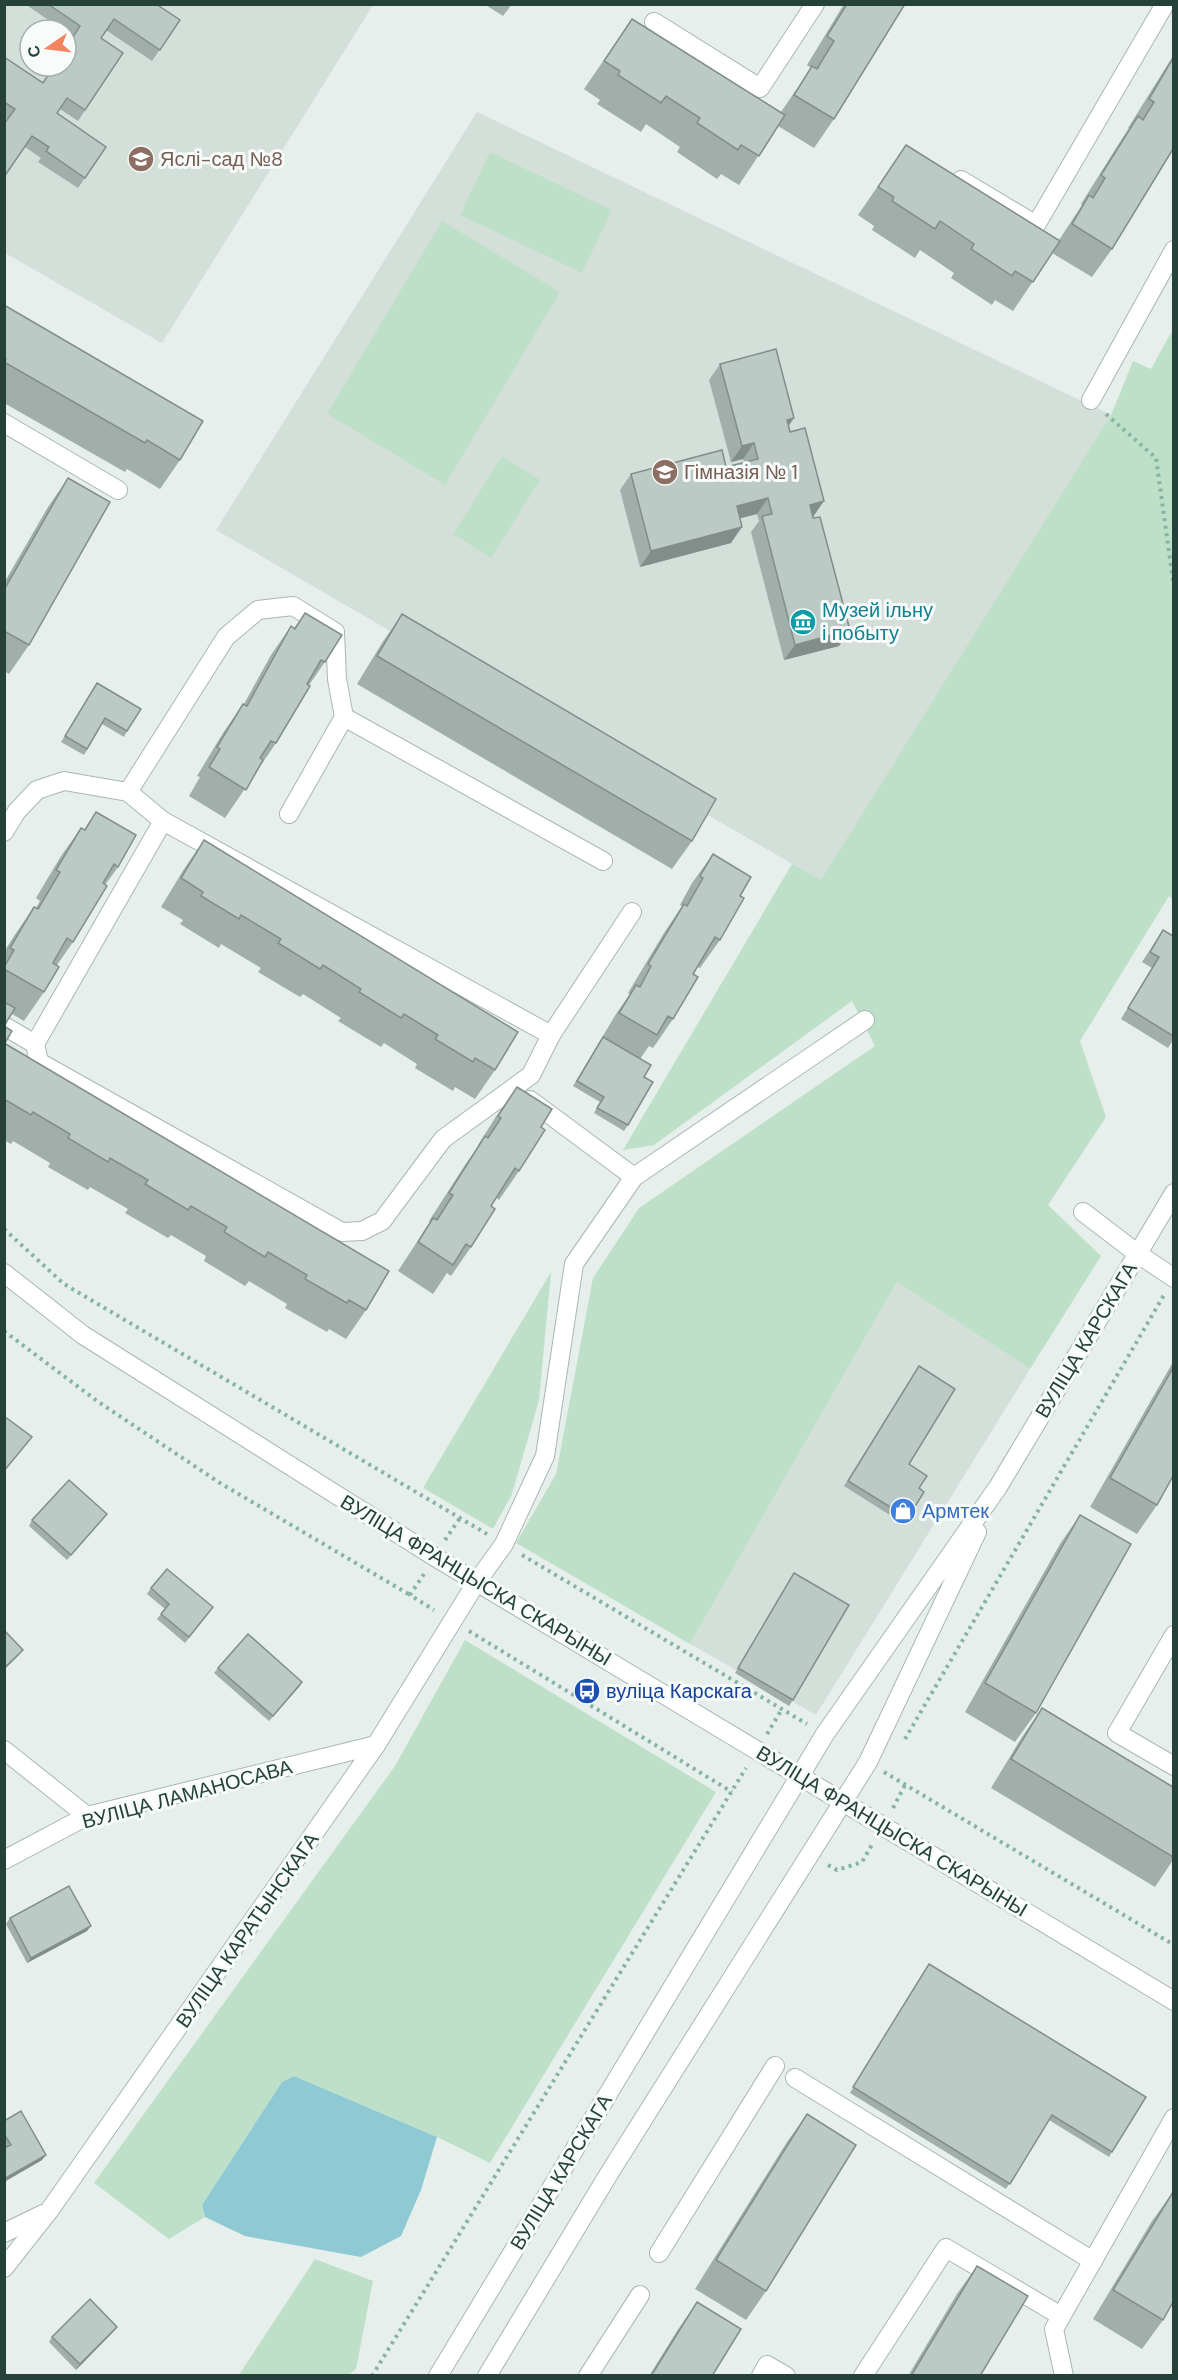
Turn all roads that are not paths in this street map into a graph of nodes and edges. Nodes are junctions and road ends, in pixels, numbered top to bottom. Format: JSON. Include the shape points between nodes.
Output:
{"nodes":[{"id":1,"x":815,"y":4,"type":"edge"},
{"id":2,"x":1165,"y":4,"type":"edge"},
{"id":3,"x":654,"y":22,"type":"dead end"},
{"id":4,"x":950,"y":173,"type":"edge"},
{"id":5,"x":1173,"y":250,"type":"edge"},
{"id":6,"x":1091,"y":400,"type":"road end"},
{"id":7,"x":4,"y":423,"type":"edge"},
{"id":8,"x":118,"y":490,"type":"dead end"},
{"id":9,"x":344,"y":717,"type":"junction"},
{"id":10,"x":128,"y":792,"type":"junction"},
{"id":11,"x":289,"y":814,"type":"dead end"},
{"id":12,"x":163,"y":821,"type":"junction"},
{"id":13,"x":4,"y":832,"type":"edge"},
{"id":14,"x":603,"y":861,"type":"dead end"},
{"id":15,"x":632,"y":912,"type":"dead end"},
{"id":16,"x":865,"y":1020,"type":"dead end"},
{"id":17,"x":4,"y":1026,"type":"edge"},
{"id":18,"x":551,"y":1035,"type":"junction"},
{"id":19,"x":35,"y":1044,"type":"junction"},
{"id":20,"x":514,"y":1088,"type":"junction"},
{"id":21,"x":634,"y":1177,"type":"junction"},
{"id":22,"x":1173,"y":1193,"type":"edge"},
{"id":23,"x":1083,"y":1212,"type":"dead end"},
{"id":24,"x":1138,"y":1254,"type":"junction"},
{"id":25,"x":4,"y":1273,"type":"edge"},
{"id":26,"x":1170,"y":1284,"type":"edge"},
{"id":27,"x":998,"y":1487,"type":"junction"},
{"id":28,"x":476,"y":1583,"type":"junction"},
{"id":29,"x":1173,"y":1635,"type":"edge"},
{"id":30,"x":376,"y":1745,"type":"junction"},
{"id":31,"x":4,"y":1750,"type":"edge"},
{"id":32,"x":1173,"y":1766,"type":"edge"},
{"id":33,"x":801,"y":1776,"type":"junction"},
{"id":34,"x":843,"y":1802,"type":"junction"},
{"id":35,"x":87,"y":1816,"type":"junction"},
{"id":36,"x":4,"y":1860,"type":"edge"},
{"id":37,"x":1173,"y":2001,"type":"edge"},
{"id":38,"x":775,"y":2066,"type":"dead end"},
{"id":39,"x":795,"y":2078,"type":"dead end"},
{"id":40,"x":1173,"y":2118,"type":"edge"},
{"id":41,"x":49,"y":2211,"type":"junction"},
{"id":42,"x":4,"y":2233,"type":"edge"},
{"id":43,"x":659,"y":2253,"type":"dead end"},
{"id":44,"x":1093,"y":2261,"type":"junction"},
{"id":45,"x":4,"y":2268,"type":"edge"},
{"id":46,"x":640,"y":2295,"type":"dead end"},
{"id":47,"x":1061,"y":2316,"type":"junction"},
{"id":48,"x":438,"y":2376,"type":"edge"},
{"id":49,"x":487,"y":2376,"type":"edge"},
{"id":50,"x":588,"y":2376,"type":"edge"},
{"id":51,"x":761,"y":2376,"type":"edge"},
{"id":52,"x":786,"y":2376,"type":"edge"},
{"id":53,"x":863,"y":2376,"type":"edge"},
{"id":54,"x":1064,"y":2376,"type":"edge"}],
"edges":[{"from":1,"to":3,"type":"street","via":[[760,88]]},
{"from":2,"to":4,"type":"street","via":[[1036,225]]},
{"from":5,"to":6,"type":"street"},
{"from":7,"to":8,"type":"street"},
{"from":9,"to":10,"type":"street","via":[[335,632],[293,606],[258,610],[225,637]]},
{"from":9,"to":11,"type":"street"},
{"from":9,"to":14,"type":"street"},
{"from":10,"to":12,"type":"street"},
{"from":10,"to":13,"type":"street","via":[[64,781],[37,790]]},
{"from":12,"to":18,"type":"street"},
{"from":12,"to":19,"type":"street"},
{"from":15,"to":18,"type":"street"},
{"from":16,"to":21,"type":"street"},
{"from":17,"to":19,"type":"street"},
{"from":18,"to":20,"type":"street","via":[[531,1075]]},
{"from":19,"to":20,"type":"street","via":[[39,1062],[342,1232],[362,1232],[382,1221],[443,1139]]},
{"from":20,"to":21,"type":"street"},
{"from":21,"to":28,"type":"street","name":"ВУЛІЦА КАРАТЫНСКАГА","via":[[574,1264],[545,1456],[504,1544]]},
{"from":22,"to":24,"type":"street","name":"ВУЛІЦА КАРСКАГА"},
{"from":23,"to":24,"type":"street"},
{"from":24,"to":26,"type":"street"},
{"from":24,"to":27,"type":"street","name":"ВУЛІЦА КАРСКАГА"},
{"from":25,"to":28,"type":"street","name":"ВУЛІЦА ФРАНЦЫСКА СКАРЫНЫ","via":[[83,1335]]},
{"from":27,"to":33,"type":"street","name":"ВУЛІЦА КАРСКАГА","via":[[825,1734]]},
{"from":27,"to":34,"type":"street","name":"ВУЛІЦА КАРСКАГА","via":[[868,1762]]},
{"from":28,"to":30,"type":"street","name":"ВУЛІЦА КАРАТЫНСКАГА"},
{"from":28,"to":33,"type":"street","name":"ВУЛІЦА ФРАНЦЫСКА СКАРЫНЫ"},
{"from":29,"to":32,"type":"street","via":[[1117,1733]]},
{"from":30,"to":35,"type":"street","name":"ВУЛІЦА ЛАМАНОСАВА"},
{"from":30,"to":41,"type":"street","name":"ВУЛІЦА КАРАТЫНСКАГА"},
{"from":31,"to":35,"type":"street"},
{"from":33,"to":34,"type":"street","name":"ВУЛІЦА ФРАНЦЫСКА СКАРЫНЫ"},
{"from":33,"to":48,"type":"street","name":"ВУЛІЦА КАРСКАГА"},
{"from":34,"to":37,"type":"street","name":"ВУЛІЦА ФРАНЦЫСКА СКАРЫНЫ"},
{"from":34,"to":49,"type":"street","name":"ВУЛІЦА КАРСКАГА"},
{"from":35,"to":36,"type":"street","name":"ВУЛІЦА ЛАМАНОСАВА"},
{"from":38,"to":43,"type":"street"},
{"from":39,"to":44,"type":"street"},
{"from":40,"to":44,"type":"street"},
{"from":41,"to":42,"type":"street"},
{"from":41,"to":45,"type":"street","name":"ВУЛІЦА КАРАТЫНСКАГА"},
{"from":44,"to":47,"type":"street"},
{"from":46,"to":50,"type":"street"},
{"from":47,"to":53,"type":"street","via":[[946,2248]]},
{"from":47,"to":54,"type":"street","via":[[1054,2329]]},
{"from":51,"to":52,"type":"street","via":[[767,2365]]}]}
